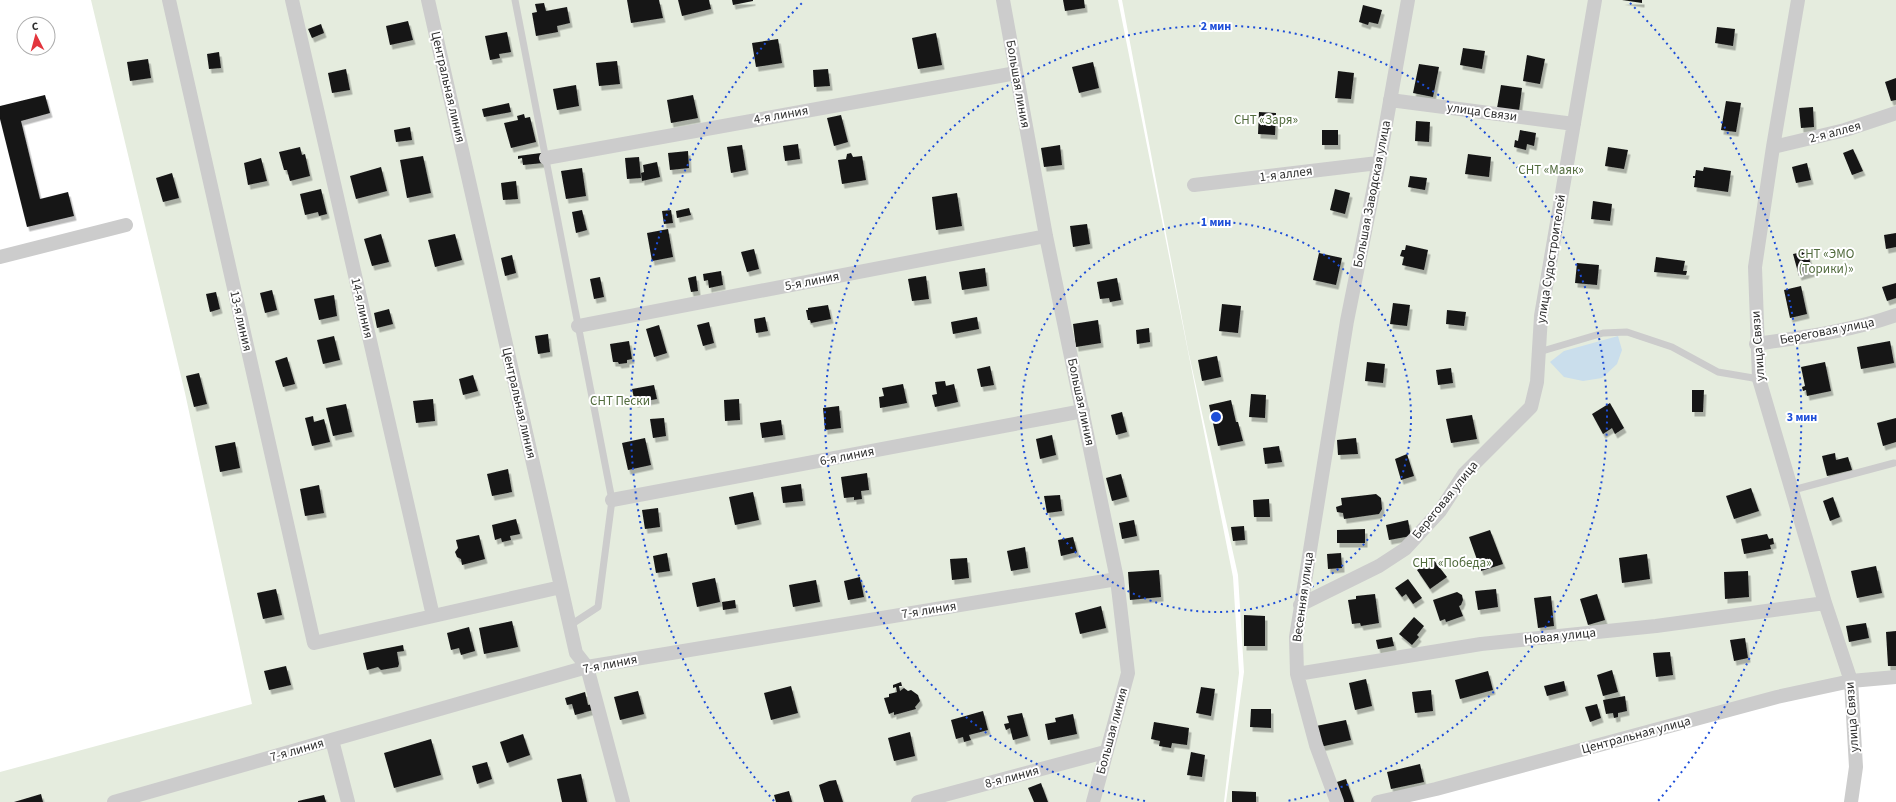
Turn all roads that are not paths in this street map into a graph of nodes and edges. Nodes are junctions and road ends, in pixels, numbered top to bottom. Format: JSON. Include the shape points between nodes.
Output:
{"nodes":[{"id":1,"x":169,"y":0,"type":"edge"},
{"id":2,"x":292,"y":0,"type":"edge"},
{"id":3,"x":428,"y":0,"type":"edge"},
{"id":4,"x":515,"y":0,"type":"edge"},
{"id":5,"x":1003,"y":0,"type":"edge"},
{"id":6,"x":1408,"y":0,"type":"edge"},
{"id":7,"x":1595,"y":0,"type":"edge"},
{"id":8,"x":1798,"y":0,"type":"edge"},
{"id":9,"x":1016,"y":73,"type":"junction"},
{"id":10,"x":1390,"y":100,"type":"junction"},
{"id":11,"x":1896,"y":113,"type":"edge"},
{"id":12,"x":1574,"y":124,"type":"junction"},
{"id":13,"x":1773,"y":147,"type":"junction"},
{"id":14,"x":546,"y":158,"type":"junction"},
{"id":15,"x":1378,"y":163,"type":"junction"},
{"id":16,"x":1194,"y":185,"type":"dead end"},
{"id":17,"x":126,"y":225,"type":"dead end"},
{"id":18,"x":1046,"y":236,"type":"junction"},
{"id":19,"x":0,"y":257,"type":"edge"},
{"id":20,"x":1896,"y":315,"type":"edge"},
{"id":21,"x":578,"y":326,"type":"junction"},
{"id":22,"x":1756,"y":344,"type":"junction"},
{"id":23,"x":1539,"y":352,"type":"junction"},
{"id":24,"x":1759,"y":379,"type":"junction"},
{"id":25,"x":1336,"y":388,"type":"joint"},
{"id":26,"x":1083,"y":412,"type":"junction"},
{"id":27,"x":1894,"y":464,"type":"dead end"},
{"id":28,"x":1793,"y":490,"type":"junction"},
{"id":29,"x":612,"y":500,"type":"junction"},
{"id":30,"x":1117,"y":579,"type":"junction"},
{"id":31,"x":561,"y":587,"type":"junction"},
{"id":32,"x":1825,"y":603,"type":"junction"},
{"id":33,"x":1300,"y":605,"type":"junction"},
{"id":34,"x":433,"y":616,"type":"junction"},
{"id":35,"x":570,"y":626,"type":"junction"},
{"id":36,"x":587,"y":667,"type":"junction"},
{"id":37,"x":1296,"y":674,"type":"junction"},
{"id":38,"x":1896,"y":677,"type":"edge"},
{"id":39,"x":1851,"y":680,"type":"junction"},
{"id":40,"x":332,"y":740,"type":"junction"},
{"id":41,"x":1105,"y":752,"type":"junction"},
{"id":42,"x":114,"y":802,"type":"edge"},
{"id":43,"x":348,"y":802,"type":"edge"},
{"id":44,"x":623,"y":802,"type":"edge"},
{"id":45,"x":918,"y":802,"type":"edge"},
{"id":46,"x":1093,"y":802,"type":"edge"},
{"id":47,"x":1337,"y":802,"type":"edge"},
{"id":48,"x":1378,"y":802,"type":"edge"},
{"id":49,"x":1851,"y":802,"type":"edge"}],
"edges":[{"from":1,"to":34,"type":"street","name":"13-я линия","via":[[314,643]]},
{"from":2,"to":34,"type":"street","name":"14-я линия"},
{"from":3,"to":31,"type":"street","name":"Центральная линия"},
{"from":4,"to":14,"type":"lane"},
{"from":5,"to":9,"type":"street","name":"Большая линия"},
{"from":6,"to":10,"type":"street","name":"Большая Заводская улица"},
{"from":7,"to":12,"type":"street","name":"улица Судостроителей"},
{"from":8,"to":13,"type":"street","name":"улица Связи"},
{"from":9,"to":14,"type":"street","name":"4-я линия"},
{"from":9,"to":18,"type":"street","name":"Большая линия"},
{"from":10,"to":12,"type":"street","name":"улица Связи"},
{"from":10,"to":15,"type":"street","name":"Большая Заводская улица"},
{"from":11,"to":13,"type":"street","name":"2-я аллея","via":[[1845,130]]},
{"from":12,"to":23,"type":"street","name":"улица Судостроителей","via":[[1541,316]]},
{"from":13,"to":22,"type":"street","name":"улица Связи","via":[[1755,267]]},
{"from":14,"to":21,"type":"lane"},
{"from":15,"to":16,"type":"street","name":"1-я аллея"},
{"from":15,"to":25,"type":"street","name":"Большая Заводская улица"},
{"from":17,"to":19,"type":"street"},
{"from":18,"to":21,"type":"street","name":"5-я линия"},
{"from":18,"to":26,"type":"street","name":"Большая линия"},
{"from":20,"to":22,"type":"street","name":"Береговая улица","via":[[1874,323],[1825,334]]},
{"from":21,"to":29,"type":"lane"},
{"from":22,"to":24,"type":"street","name":"улица Связи"},
{"from":23,"to":24,"type":"lane","via":[[1603,333],[1627,332],[1672,347],[1718,372]]},
{"from":23,"to":33,"type":"street","name":"Береговая улица","via":[[1537,382],[1531,407],[1464,474],[1440,512],[1405,549],[1379,566]]},
{"from":24,"to":28,"type":"street","name":"улица Связи"},
{"from":25,"to":33,"type":"street","name":"Весенняя улица"},
{"from":26,"to":29,"type":"street","name":"6-я линия"},
{"from":26,"to":30,"type":"street","name":"Большая линия"},
{"from":27,"to":28,"type":"lane"},
{"from":28,"to":32,"type":"street","name":"улица Связи"},
{"from":29,"to":35,"type":"lane","via":[[598,607]]},
{"from":30,"to":36,"type":"street","name":"7-я линия"},
{"from":30,"to":41,"type":"street","name":"Большая линия","via":[[1128,673]]},
{"from":31,"to":34,"type":"street"},
{"from":31,"to":35,"type":"street","name":"Центральная линия"},
{"from":32,"to":37,"type":"street","name":"Новая улица","via":[[1656,626],[1481,644]]},
{"from":32,"to":39,"type":"street","name":"улица Связи"},
{"from":33,"to":37,"type":"street","name":"Весенняя улица","via":[[1296,637]]},
{"from":35,"to":36,"type":"street","name":"Центральная линия","via":[[576,653]]},
{"from":36,"to":40,"type":"street","name":"7-я линия"},
{"from":36,"to":44,"type":"street","name":"Центральная линия"},
{"from":37,"to":47,"type":"street","name":"Весенняя улица","via":[[1316,745]]},
{"from":38,"to":39,"type":"street","name":"Центральная улица"},
{"from":39,"to":48,"type":"street","name":"Центральная улица","via":[[1777,697],[1436,789]]},
{"from":39,"to":49,"type":"street","name":"улица Связи","via":[[1856,767]]},
{"from":40,"to":42,"type":"street","name":"7-я линия"},
{"from":40,"to":43,"type":"street"},
{"from":41,"to":45,"type":"street","name":"8-я линия"},
{"from":41,"to":46,"type":"street","name":"Большая линия"}]}
